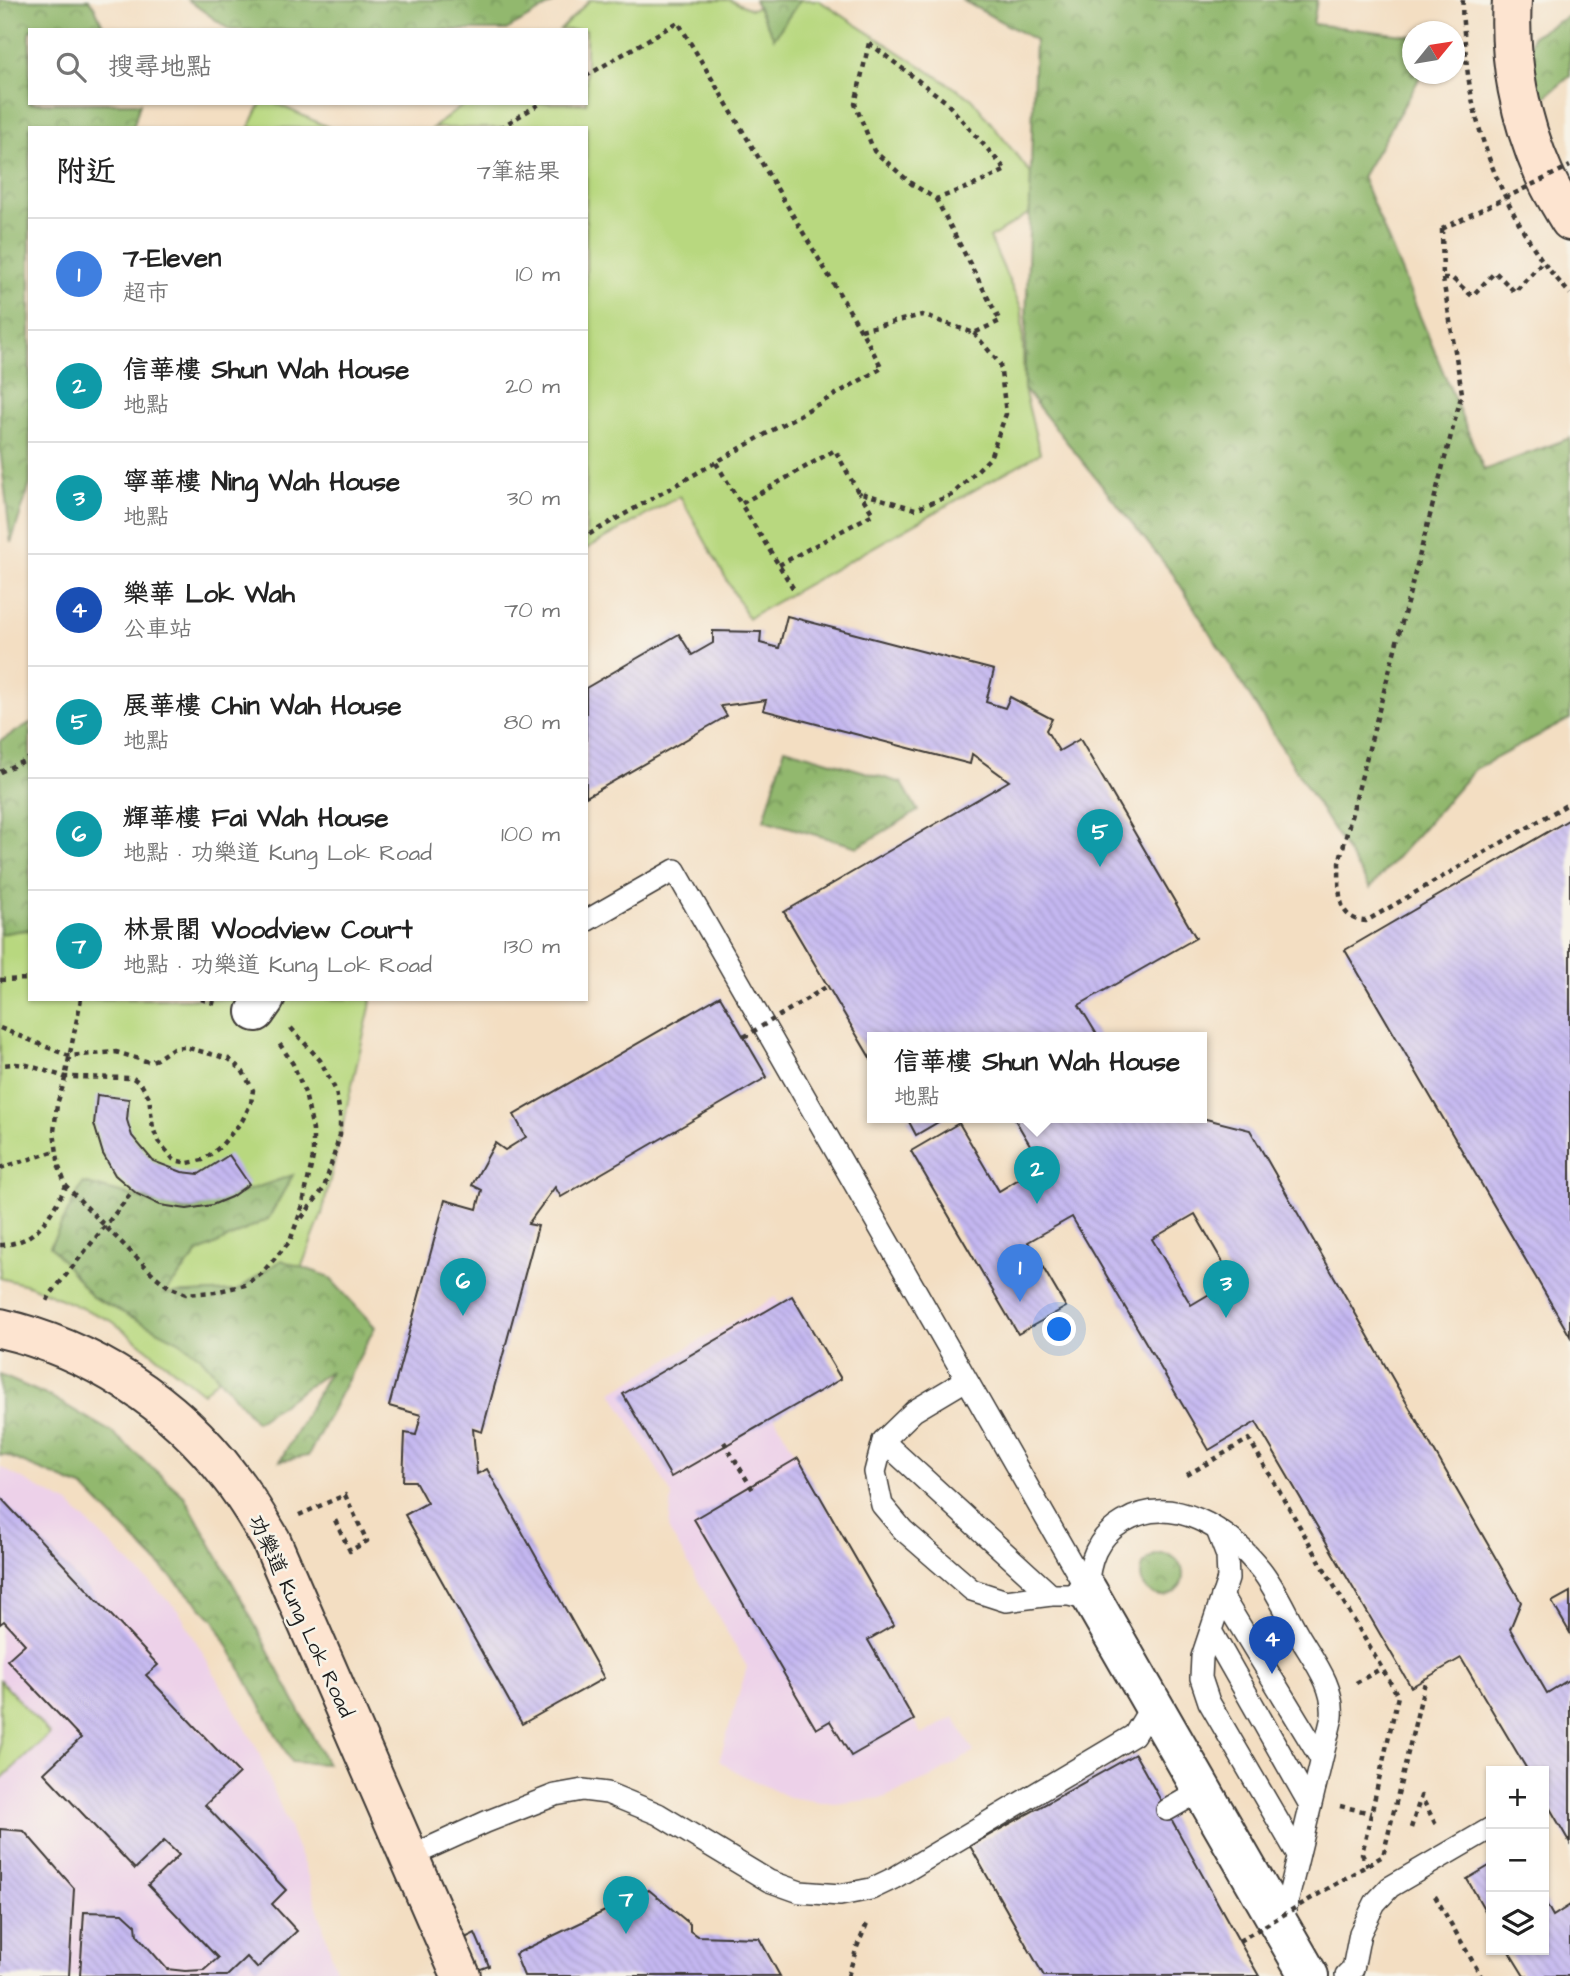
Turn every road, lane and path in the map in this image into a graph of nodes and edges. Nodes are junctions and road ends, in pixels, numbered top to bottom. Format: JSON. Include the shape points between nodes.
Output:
{"nodes":[{"id":1,"x":1512,"y":0,"type":"edge"},
{"id":2,"x":588,"y":75,"type":"edge"},
{"id":3,"x":538,"y":105,"type":"edge"},
{"id":4,"x":503,"y":126,"type":"edge"},
{"id":5,"x":1570,"y":166,"type":"edge"},
{"id":6,"x":936,"y":199,"type":"junction"},
{"id":7,"x":1570,"y":221,"type":"edge"},
{"id":8,"x":1543,"y":261,"type":"dead end"},
{"id":9,"x":1443,"y":279,"type":"junction"},
{"id":10,"x":861,"y":330,"type":"junction"},
{"id":11,"x":974,"y":333,"type":"junction"},
{"id":12,"x":716,"y":463,"type":"junction"},
{"id":13,"x":858,"y":492,"type":"junction"},
{"id":14,"x":741,"y":504,"type":"junction"},
{"id":15,"x":588,"y":535,"type":"edge"},
{"id":16,"x":779,"y":565,"type":"junction"},
{"id":17,"x":793,"y":588,"type":"dead end"},
{"id":18,"x":28,"y":759,"type":"edge"},
{"id":19,"x":0,"y":772,"type":"edge"},
{"id":20,"x":1570,"y":803,"type":"edge"},
{"id":21,"x":588,"y":920,"type":"edge"},
{"id":22,"x":28,"y":979,"type":"edge"},
{"id":23,"x":0,"y":981,"type":"edge"},
{"id":24,"x":828,"y":986,"type":"dead end"},
{"id":25,"x":81,"y":1001,"type":"edge"},
{"id":26,"x":208,"y":1001,"type":"edge"},
{"id":27,"x":266,"y":1016,"type":"edge"},
{"id":28,"x":0,"y":1028,"type":"edge"},
{"id":29,"x":744,"y":1037,"type":"dead end"},
{"id":30,"x":69,"y":1056,"type":"junction"},
{"id":31,"x":0,"y":1065,"type":"edge"},
{"id":32,"x":65,"y":1077,"type":"junction"},
{"id":33,"x":56,"y":1151,"type":"junction"},
{"id":34,"x":0,"y":1168,"type":"edge"},
{"id":35,"x":66,"y":1186,"type":"junction"},
{"id":36,"x":132,"y":1191,"type":"dead end"},
{"id":37,"x":104,"y":1226,"type":"junction"},
{"id":38,"x":295,"y":1226,"type":"junction"},
{"id":39,"x":0,"y":1245,"type":"edge"},
{"id":40,"x":47,"y":1301,"type":"dead end"},
{"id":41,"x":0,"y":1328,"type":"edge"},
{"id":42,"x":966,"y":1380,"type":"junction"},
{"id":43,"x":883,"y":1441,"type":"junction"},
{"id":44,"x":724,"y":1442,"type":"dead end"},
{"id":45,"x":753,"y":1490,"type":"dead end"},
{"id":46,"x":334,"y":1518,"type":"dead end"},
{"id":47,"x":287,"y":1520,"type":"dead end"},
{"id":48,"x":1217,"y":1531,"type":"junction"},
{"id":49,"x":1077,"y":1595,"type":"junction"},
{"id":50,"x":1222,"y":1596,"type":"junction"},
{"id":51,"x":1210,"y":1631,"type":"junction"},
{"id":52,"x":1382,"y":1668,"type":"dead end"},
{"id":53,"x":1426,"y":1678,"type":"dead end"},
{"id":54,"x":1350,"y":1686,"type":"dead end"},
{"id":55,"x":1153,"y":1704,"type":"junction"},
{"id":56,"x":1321,"y":1759,"type":"junction"},
{"id":57,"x":1202,"y":1790,"type":"junction"},
{"id":58,"x":1333,"y":1804,"type":"dead end"},
{"id":59,"x":1310,"y":1805,"type":"junction"},
{"id":60,"x":1167,"y":1810,"type":"dead end"},
{"id":61,"x":1371,"y":1813,"type":"dead end"},
{"id":62,"x":1437,"y":1827,"type":"dead end"},
{"id":63,"x":1411,"y":1828,"type":"dead end"},
{"id":64,"x":1489,"y":1829,"type":"edge"},
{"id":65,"x":1394,"y":1850,"type":"dead end"},
{"id":66,"x":1298,"y":1855,"type":"junction"},
{"id":67,"x":1383,"y":1856,"type":"junction"},
{"id":68,"x":409,"y":1857,"type":"junction"},
{"id":69,"x":894,"y":1878,"type":"junction"},
{"id":70,"x":1432,"y":1892,"type":"dead end"},
{"id":71,"x":1281,"y":1928,"type":"junction"},
{"id":72,"x":1239,"y":1941,"type":"dead end"},
{"id":73,"x":461,"y":1976,"type":"edge"},
{"id":74,"x":848,"y":1976,"type":"edge"},
{"id":75,"x":1309,"y":1976,"type":"edge"},
{"id":76,"x":1346,"y":1976,"type":"edge"},
{"id":77,"x":1481,"y":1976,"type":"edge"}],
"edges":[{"from":1,"to":7,"type":"street","via":[[1513,58],[1525,126],[1544,175]]},
{"from":2,"to":10,"type":"path","via":[[678,22]]},
{"from":3,"to":4,"type":"path"},
{"from":5,"to":9,"type":"path","bridge":true,"via":[[1441,229]]},
{"from":6,"to":6,"type":"path","via":[[1006,170],[945,101],[869,43],[855,104],[874,151]]},
{"from":6,"to":11,"type":"path","via":[[1000,321]]},
{"from":8,"to":9,"type":"path","via":[[1515,292],[1495,272],[1472,296],[1453,279]]},
{"from":9,"to":20,"type":"path","via":[[1462,393],[1339,863],[1341,905],[1347,915],[1366,921]]},
{"from":10,"to":11,"type":"path","via":[[922,315]]},
{"from":10,"to":12,"type":"path","via":[[882,369]]},
{"from":11,"to":13,"type":"path","via":[[1000,364],[1006,414],[990,458],[952,495],[915,509]]},
{"from":12,"to":14,"type":"path"},
{"from":12,"to":15,"type":"path"},
{"from":13,"to":14,"type":"path","via":[[835,450]]},
{"from":13,"to":16,"type":"path","via":[[873,514]]},
{"from":14,"to":16,"type":"path"},
{"from":16,"to":17,"type":"path"},
{"from":18,"to":19,"type":"path"},
{"from":21,"to":42,"type":"lane","via":[[674,870]]},
{"from":22,"to":23,"type":"path"},
{"from":24,"to":29,"type":"path","bridge":true},
{"from":25,"to":30,"type":"path"},
{"from":26,"to":27,"type":"path"},
{"from":27,"to":38,"type":"path","via":[[305,1093],[313,1130],[313,1157]]},
{"from":27,"to":38,"type":"path","via":[[292,1028],[320,1060],[336,1091],[340,1115],[340,1135],[324,1188]]},
{"from":28,"to":30,"type":"path"},
{"from":30,"to":32,"type":"path"},
{"from":30,"to":32,"type":"path","via":[[116,1052],[149,1062],[173,1048],[185,1047],[229,1059],[242,1070],[253,1090],[251,1102],[220,1147],[203,1160],[188,1163],[174,1160],[158,1141],[149,1097],[133,1078]]},
{"from":31,"to":32,"type":"path","via":[[27,1065]]},
{"from":32,"to":33,"type":"path","via":[[57,1104]]},
{"from":33,"to":34,"type":"path"},
{"from":33,"to":35,"type":"path"},
{"from":35,"to":37,"type":"path"},
{"from":35,"to":39,"type":"path","via":[[43,1226],[23,1239]]},
{"from":36,"to":37,"type":"path","bridge":true},
{"from":37,"to":38,"type":"path","via":[[155,1276],[186,1294],[245,1285],[275,1259]]},
{"from":37,"to":40,"type":"path","bridge":true},
{"from":41,"to":68,"type":"street","name":"功樂道 Kung Lok Road","via":[[52,1343],[120,1376],[180,1422],[230,1476],[271,1540]]},
{"from":42,"to":43,"type":"lane","via":[[914,1411]]},
{"from":42,"to":49,"type":"lane"},
{"from":43,"to":49,"type":"lane"},
{"from":43,"to":49,"type":"lane","via":[[875,1472],[882,1505],[903,1530],[972,1590],[1006,1601]]},
{"from":44,"to":45,"type":"path"},
{"from":46,"to":47,"type":"path","via":[[350,1551],[367,1541],[345,1495]]},
{"from":48,"to":49,"type":"lane","via":[[1180,1512],[1156,1510],[1133,1516],[1098,1545]]},
{"from":48,"to":50,"type":"lane","via":[[1227,1556],[1228,1579]]},
{"from":48,"to":56,"type":"lane","via":[[1261,1570],[1326,1683],[1333,1706]]},
{"from":49,"to":55,"type":"street"},
{"from":50,"to":51,"type":"lane"},
{"from":50,"to":56,"type":"lane"},
{"from":51,"to":59,"type":"lane"},
{"from":51,"to":66,"type":"lane","via":[[1201,1678],[1209,1702]]},
{"from":52,"to":54,"type":"path"},
{"from":53,"to":67,"type":"path","bridge":true},
{"from":55,"to":57,"type":"street"},
{"from":55,"to":69,"type":"lane","via":[[1134,1735]]},
{"from":56,"to":59,"type":"lane"},
{"from":57,"to":60,"type":"lane"},
{"from":57,"to":71,"type":"street"},
{"from":58,"to":61,"type":"path"},
{"from":59,"to":66,"type":"lane"},
{"from":62,"to":63,"type":"path","via":[[1421,1796]]},
{"from":64,"to":76,"type":"lane","via":[[1390,1887],[1375,1903],[1360,1933],[1353,1969]]},
{"from":65,"to":67,"type":"path"},
{"from":66,"to":71,"type":"lane"},
{"from":67,"to":72,"type":"path","bridge":true},
{"from":68,"to":69,"type":"lane","via":[[555,1795],[583,1790],[607,1793],[658,1814],[769,1881],[800,1892],[840,1895],[871,1889]]},
{"from":68,"to":73,"type":"street","name":"功樂道 Kung Lok Road"},
{"from":69,"to":74,"type":"path","via":[[872,1913]]},
{"from":70,"to":77,"type":"path"},
{"from":71,"to":75,"type":"street"}]}
